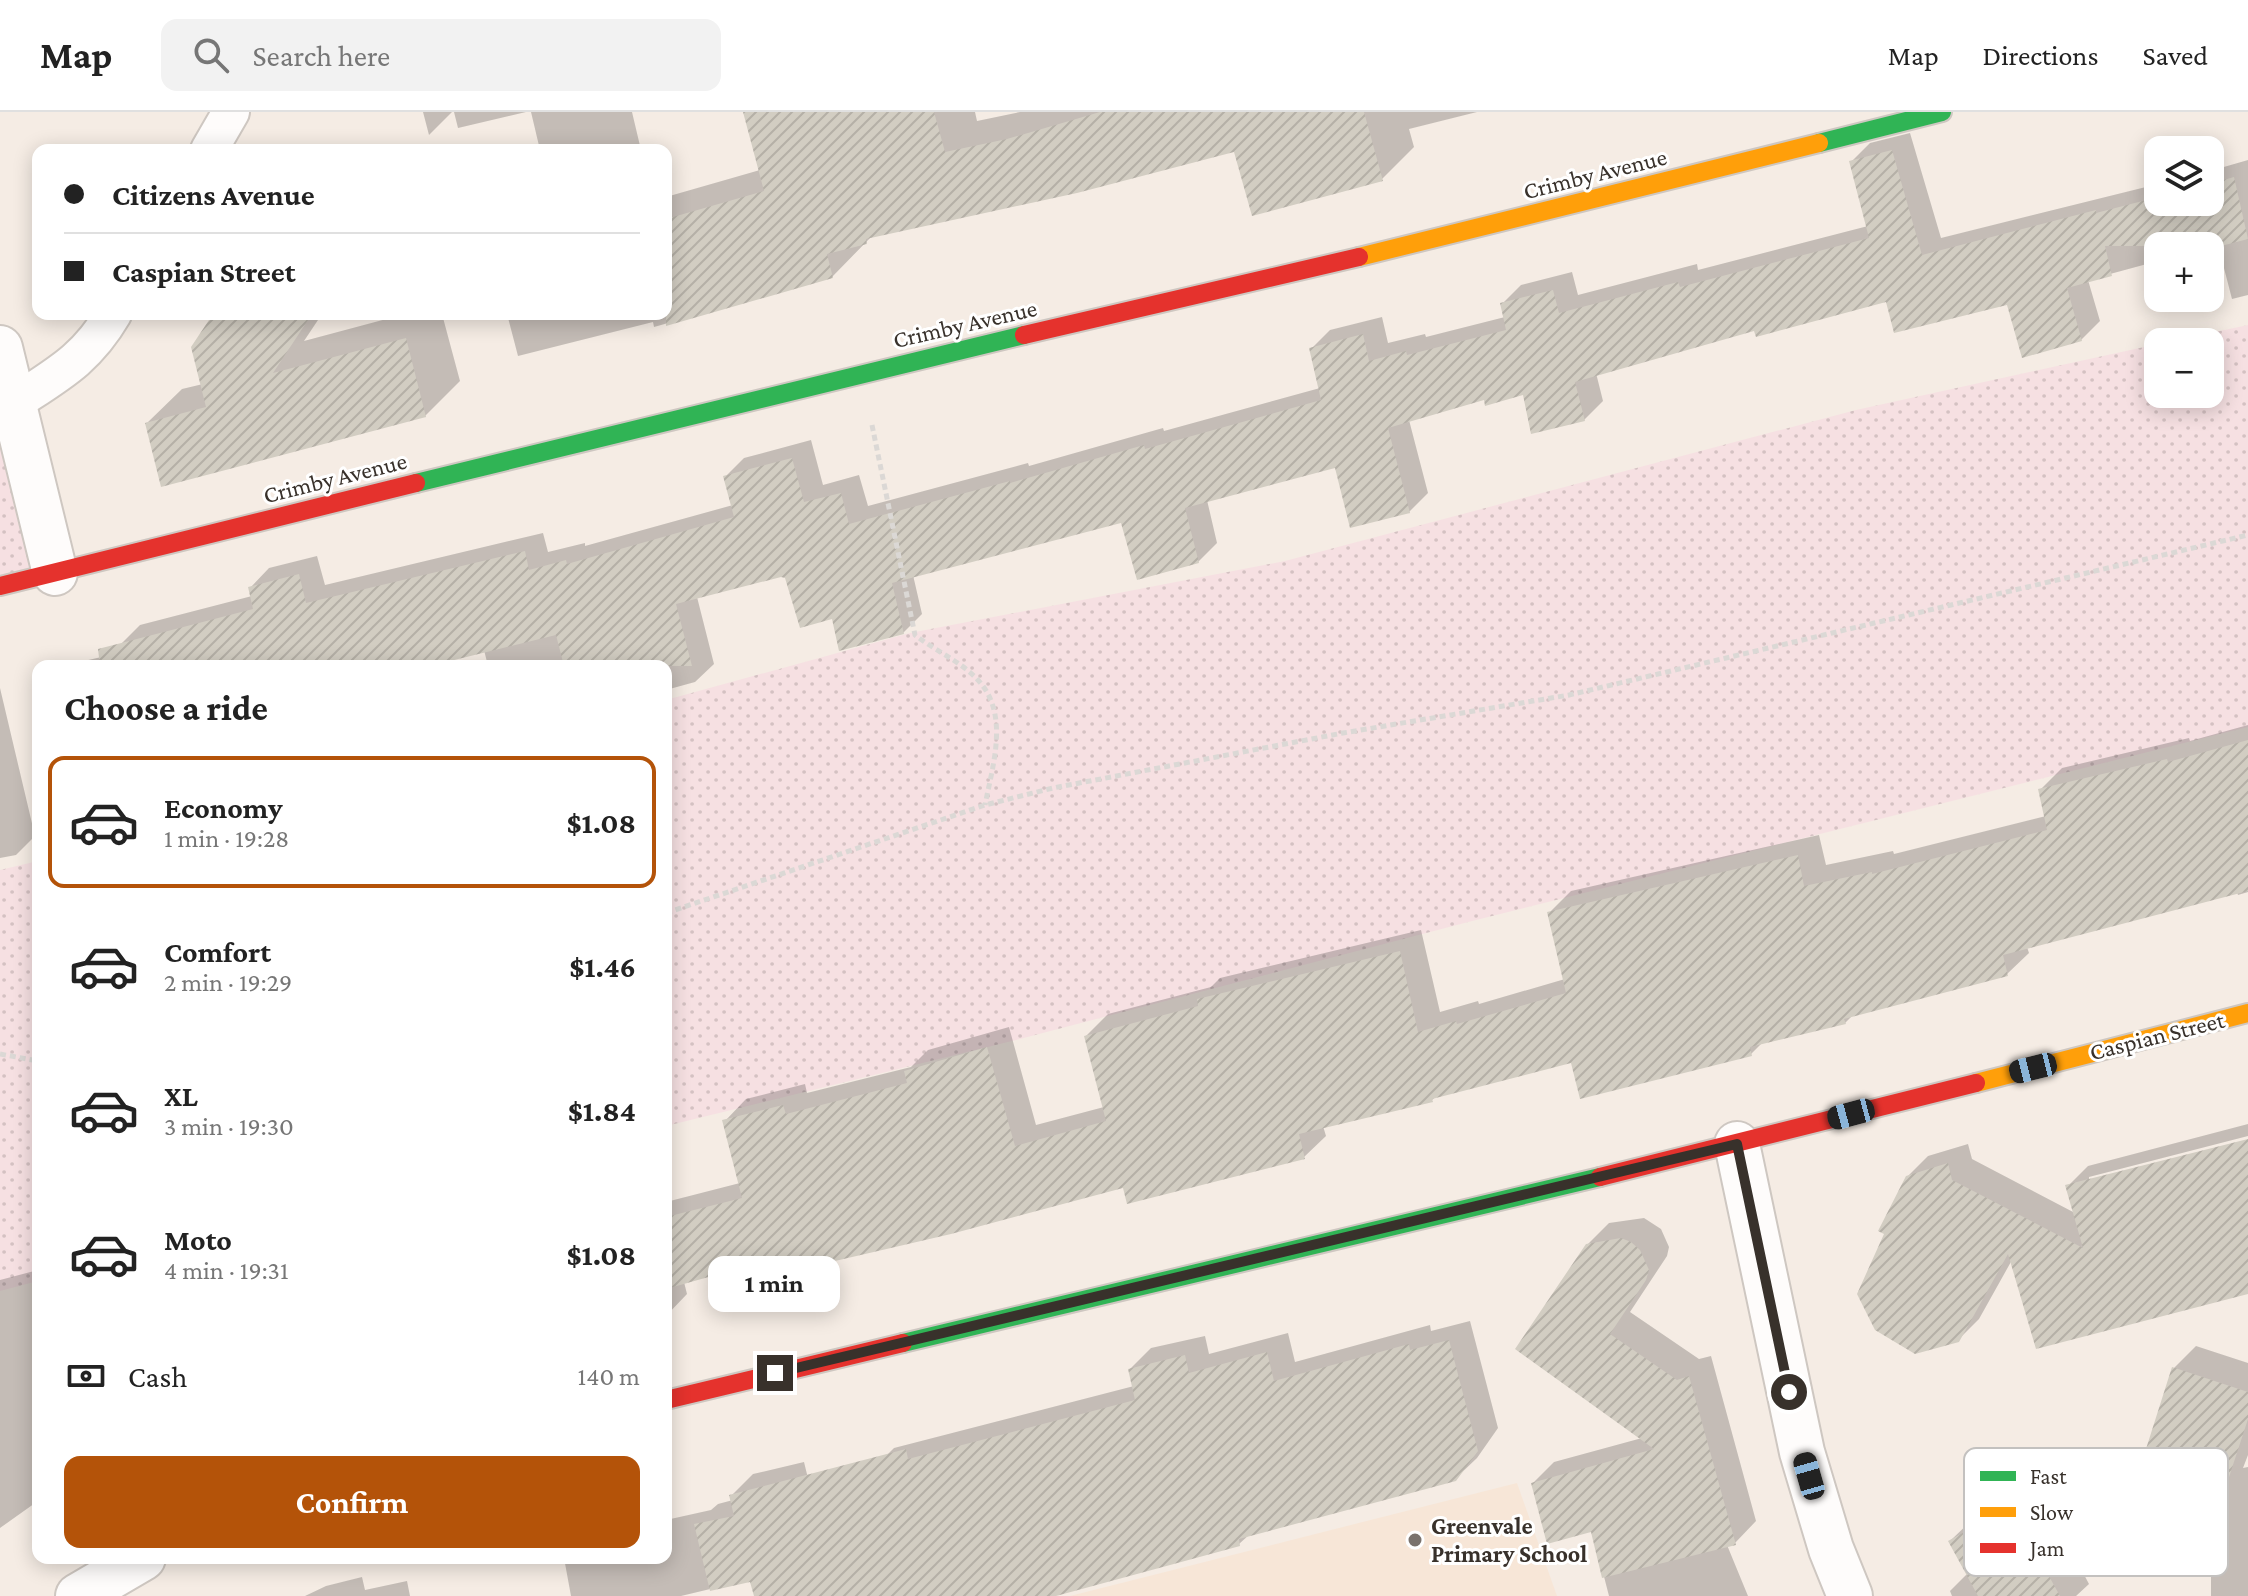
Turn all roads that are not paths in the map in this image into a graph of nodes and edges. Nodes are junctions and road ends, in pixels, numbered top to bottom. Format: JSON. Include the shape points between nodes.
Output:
{"nodes":[{"id":1,"x":231,"y":112,"type":"edge"},
{"id":2,"x":1942,"y":112,"type":"edge"},
{"id":3,"x":212,"y":144,"type":"edge"},
{"id":4,"x":109,"y":320,"type":"edge"},
{"id":5,"x":0,"y":348,"type":"edge"},
{"id":6,"x":14,"y":403,"type":"junction"},
{"id":7,"x":55,"y":573,"type":"junction"},
{"id":8,"x":0,"y":586,"type":"edge"},
{"id":9,"x":2248,"y":1013,"type":"edge"},
{"id":10,"x":1737,"y":1144,"type":"junction"},
{"id":11,"x":672,"y":1399,"type":"edge"},
{"id":12,"x":133,"y":1564,"type":"edge"},
{"id":13,"x":78,"y":1596,"type":"edge"},
{"id":14,"x":1850,"y":1596,"type":"edge"}],
"edges":[{"from":1,"to":3,"type":"lane"},
{"from":2,"to":7,"type":"street","name":"Crimby Avenue"},
{"from":4,"to":6,"type":"lane","via":[[76,362]]},
{"from":5,"to":6,"type":"street"},
{"from":6,"to":7,"type":"street"},
{"from":7,"to":8,"type":"street","name":"Crimby Avenue"},
{"from":9,"to":10,"type":"street","name":"Caspian Street"},
{"from":10,"to":11,"type":"street","name":"Caspian Street"},
{"from":10,"to":14,"type":"street","via":[[1802,1452]]},
{"from":12,"to":13,"type":"street"}]}
